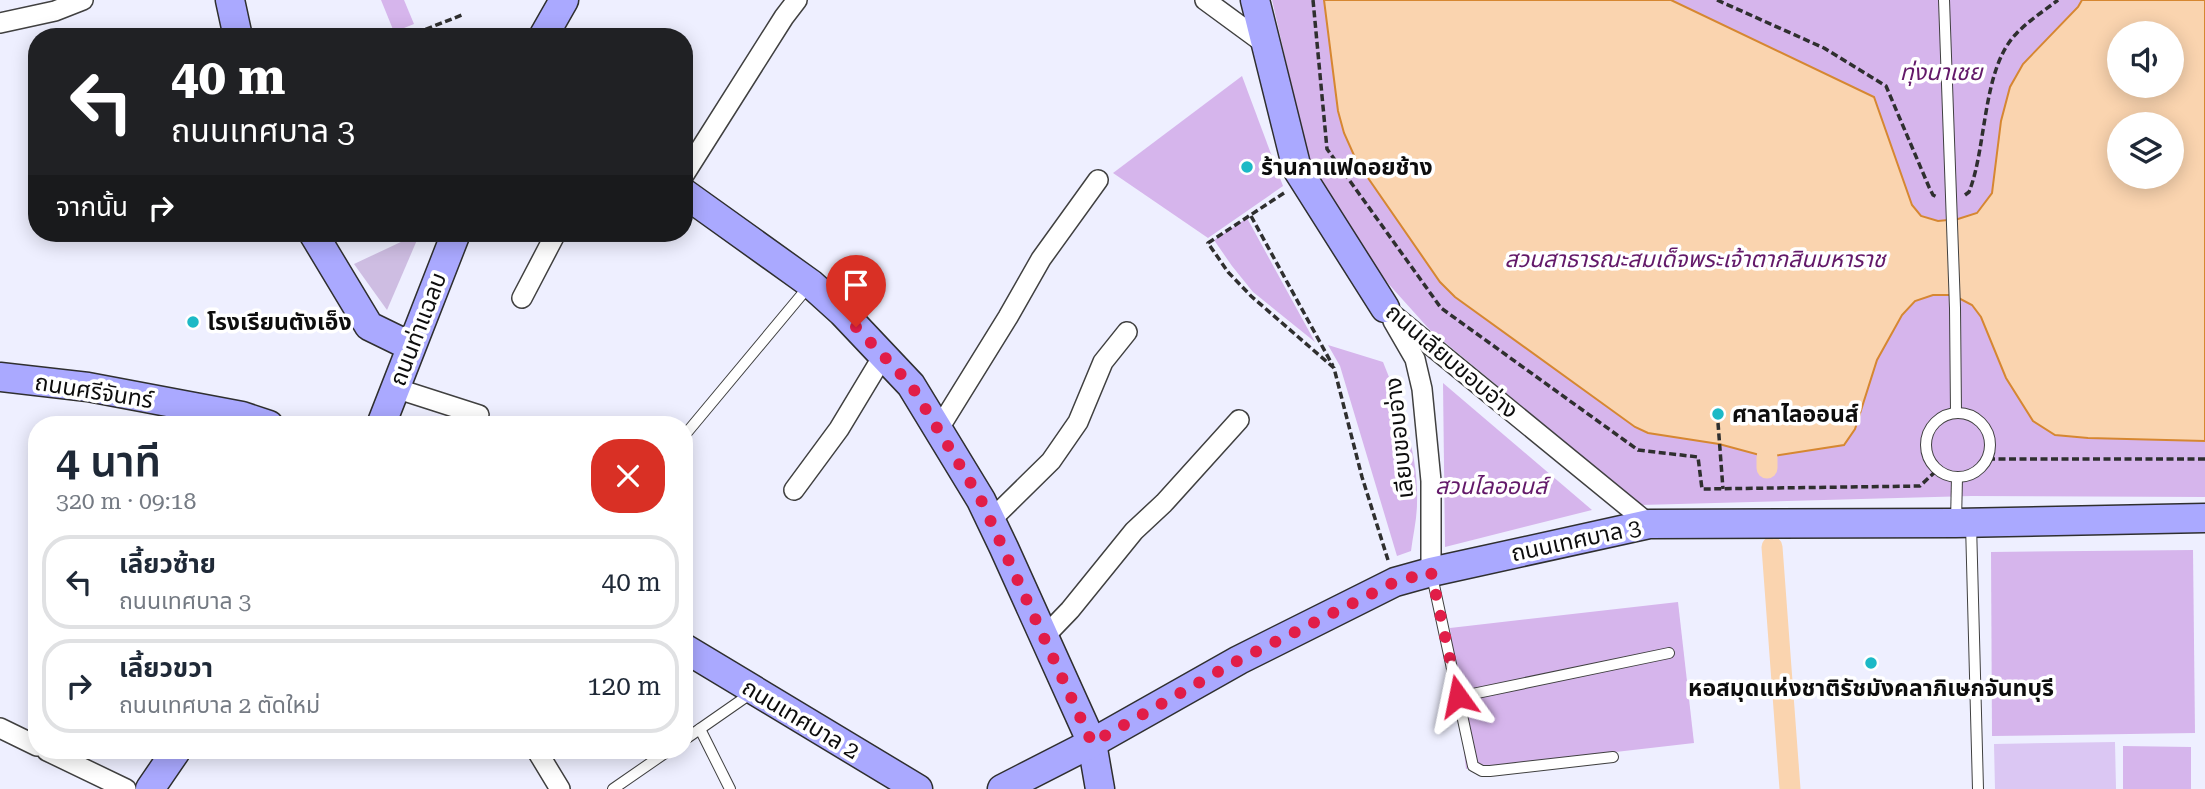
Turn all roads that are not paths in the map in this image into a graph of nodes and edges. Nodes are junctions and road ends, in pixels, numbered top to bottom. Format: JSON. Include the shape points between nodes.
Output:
{"nodes":[{"id":1,"x":83,"y":0,"type":"edge"},
{"id":2,"x":230,"y":0,"type":"edge"},
{"id":3,"x":564,"y":0,"type":"edge"},
{"id":4,"x":797,"y":0,"type":"edge"},
{"id":5,"x":1205,"y":0,"type":"edge"},
{"id":6,"x":1255,"y":0,"type":"edge"},
{"id":7,"x":1944,"y":0,"type":"edge"},
{"id":8,"x":0,"y":23,"type":"edge"},
{"id":9,"x":236,"y":28,"type":"edge"},
{"id":10,"x":548,"y":28,"type":"edge"},
{"id":11,"x":1265,"y":44,"type":"junction"},
{"id":12,"x":693,"y":161,"type":"edge"},
{"id":13,"x":1098,"y":180,"type":"dead end"},
{"id":14,"x":693,"y":199,"type":"edge"},
{"id":15,"x":318,"y":242,"type":"edge"},
{"id":16,"x":452,"y":242,"type":"edge"},
{"id":17,"x":551,"y":242,"type":"edge"},
{"id":18,"x":811,"y":284,"type":"junction"},
{"id":19,"x":522,"y":298,"type":"dead end"},
{"id":20,"x":1385,"y":308,"type":"junction"},
{"id":21,"x":1127,"y":332,"type":"dead end"},
{"id":22,"x":410,"y":346,"type":"junction"},
{"id":23,"x":883,"y":356,"type":"junction"},
{"id":24,"x":0,"y":377,"type":"edge"},
{"id":25,"x":395,"y":388,"type":"junction"},
{"id":26,"x":1956,"y":412,"type":"junction"},
{"id":27,"x":479,"y":415,"type":"dead end"},
{"id":28,"x":242,"y":416,"type":"edge"},
{"id":29,"x":384,"y":416,"type":"edge"},
{"id":30,"x":1239,"y":420,"type":"dead end"},
{"id":31,"x":693,"y":425,"type":"edge"},
{"id":32,"x":938,"y":430,"type":"junction"},
{"id":33,"x":1957,"y":477,"type":"junction"},
{"id":34,"x":794,"y":490,"type":"dead end"},
{"id":35,"x":2205,"y":519,"type":"edge"},
{"id":36,"x":990,"y":520,"type":"junction"},
{"id":37,"x":1964,"y":522,"type":"junction"},
{"id":38,"x":1649,"y":524,"type":"junction"},
{"id":39,"x":1431,"y":572,"type":"junction"},
{"id":40,"x":1044,"y":637,"type":"junction"},
{"id":41,"x":1669,"y":653,"type":"dead end"},
{"id":42,"x":693,"y":654,"type":"edge"},
{"id":43,"x":754,"y":691,"type":"junction"},
{"id":44,"x":1458,"y":696,"type":"junction"},
{"id":45,"x":0,"y":728,"type":"edge"},
{"id":46,"x":700,"y":729,"type":"junction"},
{"id":47,"x":693,"y":734,"type":"edge"},
{"id":48,"x":28,"y":742,"type":"edge"},
{"id":49,"x":1092,"y":743,"type":"junction"},
{"id":50,"x":1613,"y":757,"type":"dead end"},
{"id":51,"x":64,"y":759,"type":"edge"},
{"id":52,"x":171,"y":759,"type":"edge"},
{"id":53,"x":542,"y":759,"type":"edge"},
{"id":54,"x":656,"y":759,"type":"edge"},
{"id":55,"x":1034,"y":772,"type":"junction"},
{"id":56,"x":126,"y":789,"type":"edge"},
{"id":57,"x":150,"y":789,"type":"edge"},
{"id":58,"x":560,"y":789,"type":"edge"},
{"id":59,"x":612,"y":789,"type":"edge"},
{"id":60,"x":730,"y":789,"type":"edge"},
{"id":61,"x":918,"y":789,"type":"edge"},
{"id":62,"x":1002,"y":789,"type":"edge"},
{"id":63,"x":1099,"y":789,"type":"edge"},
{"id":64,"x":1978,"y":789,"type":"edge"}],
"edges":[{"from":1,"to":8,"type":"street"},
{"from":2,"to":9,"type":"street"},
{"from":3,"to":10,"type":"street"},
{"from":4,"to":12,"type":"street"},
{"from":5,"to":11,"type":"street"},
{"from":6,"to":11,"type":"street","name":"ถนนเลียบขอบอ่าง"},
{"from":7,"to":26,"type":"lane"},
{"from":11,"to":20,"type":"street","name":"ถนนเลียบขอบอ่าง","via":[[1297,169]]},
{"from":13,"to":32,"type":"street","via":[[1041,259]]},
{"from":14,"to":18,"type":"street"},
{"from":15,"to":22,"type":"street","via":[[369,326]]},
{"from":16,"to":22,"type":"street","name":"ถนนท่าแฉลบ"},
{"from":17,"to":19,"type":"street"},
{"from":18,"to":23,"type":"street"},
{"from":18,"to":31,"type":"lane"},
{"from":20,"to":38,"type":"street","name":"ถนนเลียบขอบอ่าง"},
{"from":20,"to":39,"type":"street","name":"เลียบขอบอ่าง","via":[[1415,359],[1422,389],[1431,481]]},
{"from":21,"to":36,"type":"street","via":[[1103,362],[1078,422],[1051,461]]},
{"from":22,"to":25,"type":"street","name":"ถนนท่าแฉลบ"},
{"from":23,"to":32,"type":"street","via":[[911,385]]},
{"from":23,"to":34,"type":"street","via":[[839,429]]},
{"from":24,"to":28,"type":"street","name":"ถนนศรีจันทร์","via":[[99,389]]},
{"from":25,"to":27,"type":"street"},
{"from":25,"to":29,"type":"street","name":"ถนนท่าแฉลบ"},
{"from":26,"to":33,"type":"lane","via":[[1940,418],[1926,439],[1927,456],[1937,470]]},
{"from":26,"to":33,"type":"lane","via":[[1976,418],[1991,440],[1988,459],[1976,472]]},
{"from":30,"to":40,"type":"street","via":[[1134,531]]},
{"from":32,"to":36,"type":"street"},
{"from":33,"to":37,"type":"lane"},
{"from":35,"to":37,"type":"street","name":"ถนนเทศบาล 3"},
{"from":36,"to":40,"type":"street"},
{"from":37,"to":38,"type":"street","name":"ถนนเทศบาล 3"},
{"from":37,"to":64,"type":"lane"},
{"from":38,"to":39,"type":"street","name":"ถนนเทศบาล 3"},
{"from":39,"to":44,"type":"lane"},
{"from":39,"to":49,"type":"street","name":"ถนนเทศบาล 3","via":[[1395,582],[1239,660]]},
{"from":40,"to":49,"type":"street"},
{"from":41,"to":44,"type":"lane"},
{"from":42,"to":43,"type":"street","name":"ถนนเทศบาล 2"},
{"from":43,"to":46,"type":"lane"},
{"from":43,"to":61,"type":"street","name":"ถนนเทศบาล 2"},
{"from":44,"to":50,"type":"lane","via":[[1473,766],[1482,771]]},
{"from":45,"to":48,"type":"street"},
{"from":46,"to":47,"type":"lane"},
{"from":46,"to":60,"type":"lane"},
{"from":49,"to":55,"type":"street","name":"ถนนเทศบาล 3"},
{"from":49,"to":63,"type":"street"},
{"from":51,"to":56,"type":"street"},
{"from":52,"to":57,"type":"street"},
{"from":53,"to":58,"type":"street"},
{"from":54,"to":59,"type":"lane"},
{"from":55,"to":62,"type":"street","name":"ถนนเทศบาล 3"},
{"from":55,"to":63,"type":"street","via":[[1077,772]]}]}
